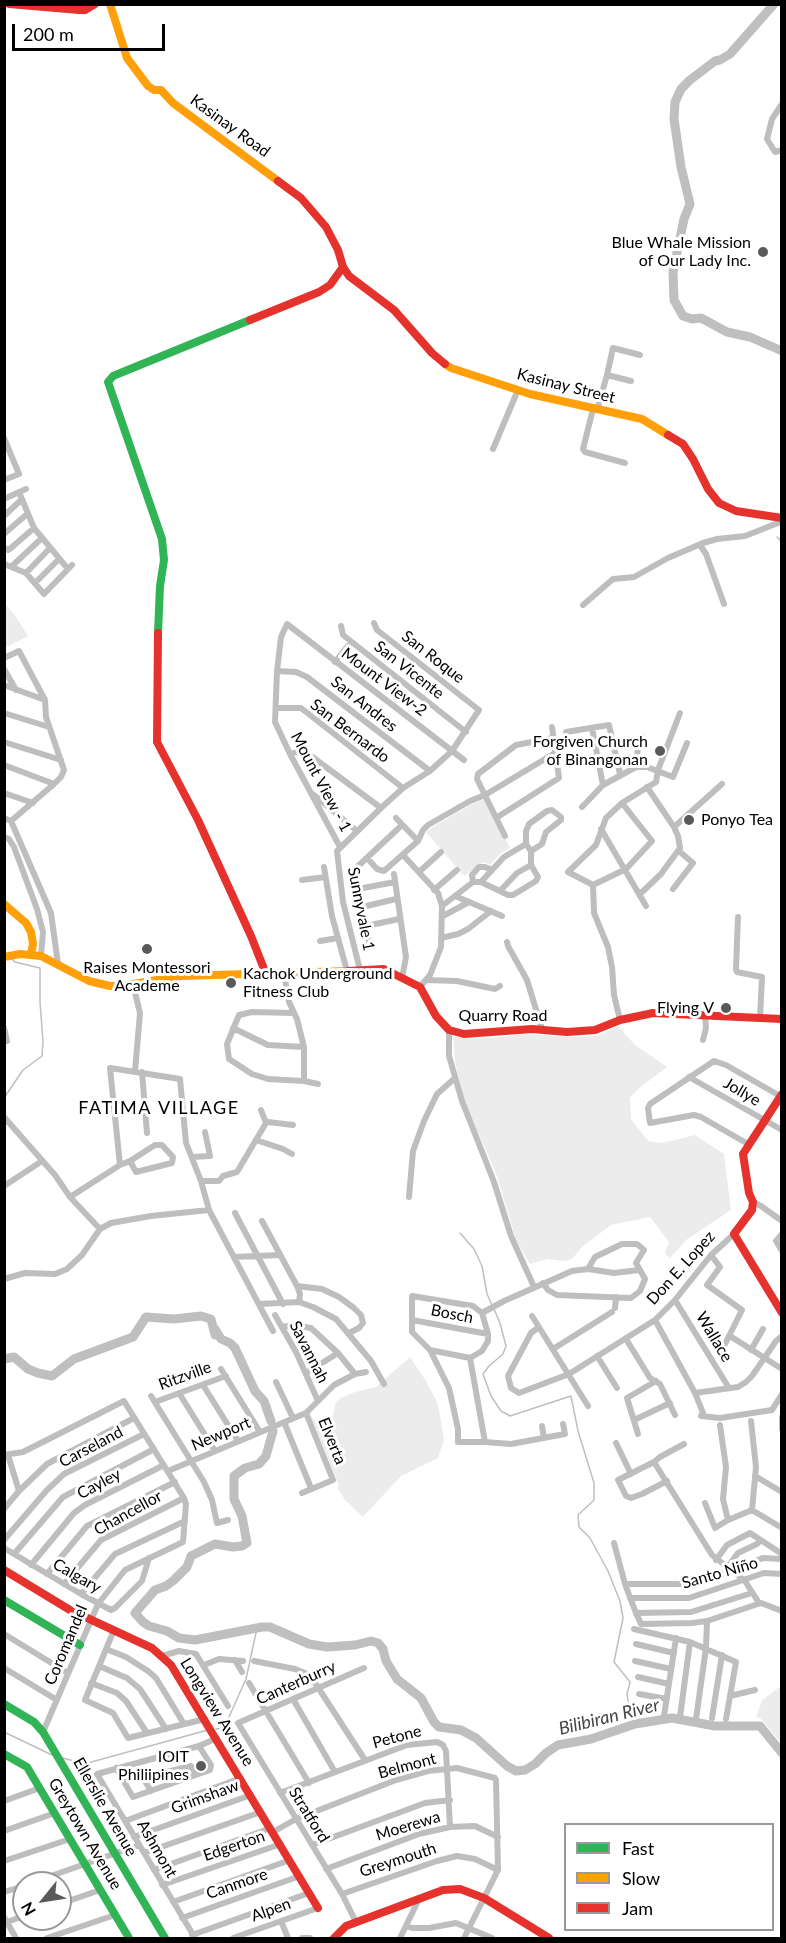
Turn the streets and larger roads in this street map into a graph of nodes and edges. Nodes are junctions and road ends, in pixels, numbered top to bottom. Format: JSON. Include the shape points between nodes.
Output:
{"nodes":[{"id":1,"x":9,"y":4,"type":"edge"},
{"id":2,"x":95,"y":4,"type":"edge"},
{"id":3,"x":110,"y":4,"type":"edge"},
{"id":4,"x":782,"y":104,"type":"edge"},
{"id":5,"x":782,"y":150,"type":"edge"},
{"id":6,"x":343,"y":267,"type":"junction"},
{"id":7,"x":640,"y":355,"type":"dead end"},
{"id":8,"x":607,"y":375,"type":"junction"},
{"id":9,"x":631,"y":381,"type":"dead end"},
{"id":10,"x":518,"y":390,"type":"junction"},
{"id":11,"x":595,"y":410,"type":"junction"},
{"id":12,"x":5,"y":440,"type":"edge"},
{"id":13,"x":493,"y":449,"type":"dead end"},
{"id":14,"x":12,"y":456,"type":"junction"},
{"id":15,"x":4,"y":460,"type":"edge"},
{"id":16,"x":625,"y":463,"type":"dead end"},
{"id":17,"x":4,"y":480,"type":"edge"},
{"id":18,"x":26,"y":489,"type":"dead end"},
{"id":19,"x":20,"y":496,"type":"junction"},
{"id":20,"x":4,"y":499,"type":"edge"},
{"id":21,"x":27,"y":514,"type":"junction"},
{"id":22,"x":4,"y":516,"type":"edge"},
{"id":23,"x":782,"y":519,"type":"edge"},
{"id":24,"x":34,"y":528,"type":"junction"},
{"id":25,"x":4,"y":534,"type":"edge"},
{"id":26,"x":42,"y":538,"type":"junction"},
{"id":27,"x":700,"y":544,"type":"junction"},
{"id":28,"x":4,"y":548,"type":"edge"},
{"id":29,"x":50,"y":548,"type":"junction"},
{"id":30,"x":59,"y":560,"type":"junction"},
{"id":31,"x":4,"y":564,"type":"edge"},
{"id":32,"x":12,"y":566,"type":"junction"},
{"id":33,"x":26,"y":573,"type":"junction"},
{"id":34,"x":35,"y":583,"type":"junction"},
{"id":35,"x":724,"y":604,"type":"dead end"},
{"id":36,"x":583,"y":605,"type":"dead end"},
{"id":37,"x":374,"y":623,"type":"dead end"},
{"id":38,"x":287,"y":624,"type":"joint"},
{"id":39,"x":341,"y":626,"type":"dead end"},
{"id":40,"x":351,"y":642,"type":"junction"},
{"id":41,"x":4,"y":658,"type":"edge"},
{"id":42,"x":335,"y":662,"type":"junction"},
{"id":43,"x":4,"y":669,"type":"edge"},
{"id":44,"x":277,"y":671,"type":"junction"},
{"id":45,"x":7,"y":683,"type":"edge"},
{"id":46,"x":45,"y":700,"type":"junction"},
{"id":47,"x":276,"y":708,"type":"junction"},
{"id":48,"x":680,"y":712,"type":"dead end"},
{"id":49,"x":4,"y":713,"type":"edge"},
{"id":50,"x":49,"y":727,"type":"junction"},
{"id":51,"x":552,"y":727,"type":"dead end"},
{"id":52,"x":592,"y":728,"type":"junction"},
{"id":53,"x":466,"y":732,"type":"junction"},
{"id":54,"x":566,"y":732,"type":"dead end"},
{"id":55,"x":642,"y":736,"type":"dead end"},
{"id":56,"x":553,"y":738,"type":"junction"},
{"id":57,"x":4,"y":742,"type":"edge"},
{"id":58,"x":687,"y":743,"type":"dead end"},
{"id":59,"x":452,"y":751,"type":"junction"},
{"id":60,"x":555,"y":753,"type":"junction"},
{"id":61,"x":290,"y":754,"type":"junction"},
{"id":62,"x":61,"y":760,"type":"junction"},
{"id":63,"x":464,"y":760,"type":"dead end"},
{"id":64,"x":4,"y":765,"type":"edge"},
{"id":65,"x":636,"y":767,"type":"junction"},
{"id":66,"x":658,"y":770,"type":"junction"},
{"id":67,"x":430,"y":771,"type":"junction"},
{"id":68,"x":620,"y":774,"type":"junction"},
{"id":69,"x":54,"y":784,"type":"junction"},
{"id":70,"x":603,"y":784,"type":"junction"},
{"id":71,"x":722,"y":784,"type":"dead end"},
{"id":72,"x":647,"y":787,"type":"junction"},
{"id":73,"x":403,"y":788,"type":"junction"},
{"id":74,"x":310,"y":791,"type":"junction"},
{"id":75,"x":4,"y":792,"type":"edge"},
{"id":76,"x":485,"y":795,"type":"junction"},
{"id":77,"x":33,"y":803,"type":"junction"},
{"id":78,"x":622,"y":803,"type":"junction"},
{"id":79,"x":582,"y":807,"type":"dead end"},
{"id":80,"x":381,"y":808,"type":"junction"},
{"id":81,"x":396,"y":818,"type":"dead end"},
{"id":82,"x":496,"y":818,"type":"junction"},
{"id":83,"x":8,"y":820,"type":"edge"},
{"id":84,"x":402,"y":825,"type":"junction"},
{"id":85,"x":674,"y":827,"type":"junction"},
{"id":86,"x":602,"y":828,"type":"junction"},
{"id":87,"x":357,"y":831,"type":"junction"},
{"id":88,"x":505,"y":836,"type":"dead end"},
{"id":89,"x":4,"y":837,"type":"edge"},
{"id":90,"x":418,"y":841,"type":"junction"},
{"id":91,"x":526,"y":844,"type":"junction"},
{"id":92,"x":338,"y":850,"type":"junction"},
{"id":93,"x":531,"y":851,"type":"junction"},
{"id":94,"x":679,"y":851,"type":"junction"},
{"id":95,"x":441,"y":852,"type":"dead end"},
{"id":96,"x":403,"y":855,"type":"junction"},
{"id":97,"x":367,"y":858,"type":"junction"},
{"id":98,"x":531,"y":865,"type":"junction"},
{"id":99,"x":324,"y":867,"type":"dead end"},
{"id":100,"x":356,"y":868,"type":"dead end"},
{"id":101,"x":626,"y":869,"type":"junction"},
{"id":102,"x":457,"y":870,"type":"dead end"},
{"id":103,"x":492,"y":870,"type":"junction"},
{"id":104,"x":419,"y":872,"type":"junction"},
{"id":105,"x":355,"y":876,"type":"dead end"},
{"id":106,"x":326,"y":877,"type":"junction"},
{"id":107,"x":302,"y":880,"type":"dead end"},
{"id":108,"x":473,"y":882,"type":"junction"},
{"id":109,"x":481,"y":882,"type":"junction"},
{"id":110,"x":593,"y":885,"type":"junction"},
{"id":111,"x":358,"y":889,"type":"junction"},
{"id":112,"x":674,"y":889,"type":"dead end"},
{"id":113,"x":434,"y":890,"type":"junction"},
{"id":114,"x":500,"y":891,"type":"junction"},
{"id":115,"x":640,"y":894,"type":"junction"},
{"id":116,"x":455,"y":896,"type":"junction"},
{"id":117,"x":396,"y":899,"type":"junction"},
{"id":118,"x":469,"y":902,"type":"junction"},
{"id":119,"x":4,"y":904,"type":"edge"},
{"id":120,"x":442,"y":906,"type":"junction"},
{"id":121,"x":646,"y":906,"type":"dead end"},
{"id":122,"x":362,"y":907,"type":"junction"},
{"id":123,"x":491,"y":911,"type":"junction"},
{"id":124,"x":443,"y":916,"type":"junction"},
{"id":125,"x":502,"y":916,"type":"dead end"},
{"id":126,"x":738,"y":917,"type":"dead end"},
{"id":127,"x":399,"y":919,"type":"junction"},
{"id":128,"x":366,"y":926,"type":"junction"},
{"id":129,"x":338,"y":938,"type":"junction"},
{"id":130,"x":441,"y":938,"type":"junction"},
{"id":131,"x":320,"y":941,"type":"dead end"},
{"id":132,"x":507,"y":942,"type":"dead end"},
{"id":133,"x":370,"y":946,"type":"dead end"},
{"id":134,"x":31,"y":954,"type":"junction"},
{"id":135,"x":41,"y":956,"type":"junction"},
{"id":136,"x":5,"y":957,"type":"edge"},
{"id":137,"x":58,"y":964,"type":"junction"},
{"id":138,"x":360,"y":970,"type":"junction"},
{"id":139,"x":346,"y":971,"type":"junction"},
{"id":140,"x":266,"y":974,"type":"junction"},
{"id":141,"x":284,"y":974,"type":"junction"},
{"id":142,"x":402,"y":978,"type":"junction"},
{"id":143,"x":427,"y":980,"type":"junction"},
{"id":144,"x":133,"y":984,"type":"junction"},
{"id":145,"x":500,"y":986,"type":"dead end"},
{"id":146,"x":420,"y":987,"type":"junction"},
{"id":147,"x":293,"y":1013,"type":"junction"},
{"id":148,"x":705,"y":1014,"type":"junction"},
{"id":149,"x":760,"y":1018,"type":"junction"},
{"id":150,"x":782,"y":1019,"type":"edge"},
{"id":151,"x":620,"y":1020,"type":"junction"},
{"id":152,"x":4,"y":1028,"type":"edge"},
{"id":153,"x":233,"y":1028,"type":"junction"},
{"id":154,"x":542,"y":1029,"type":"junction"},
{"id":155,"x":448,"y":1030,"type":"junction"},
{"id":156,"x":703,"y":1040,"type":"dead end"},
{"id":157,"x":7,"y":1041,"type":"dead end"},
{"id":158,"x":304,"y":1047,"type":"junction"},
{"id":159,"x":135,"y":1071,"type":"junction"},
{"id":160,"x":142,"y":1072,"type":"junction"},
{"id":161,"x":689,"y":1077,"type":"junction"},
{"id":162,"x":455,"y":1078,"type":"junction"},
{"id":163,"x":304,"y":1081,"type":"junction"},
{"id":164,"x":318,"y":1084,"type":"dead end"},
{"id":165,"x":781,"y":1095,"type":"edge"},
{"id":166,"x":261,"y":1110,"type":"dead end"},
{"id":167,"x":4,"y":1117,"type":"edge"},
{"id":168,"x":764,"y":1120,"type":"junction"},
{"id":169,"x":266,"y":1123,"type":"junction"},
{"id":170,"x":293,"y":1125,"type":"dead end"},
{"id":171,"x":782,"y":1131,"type":"edge"},
{"id":172,"x":205,"y":1132,"type":"dead end"},
{"id":173,"x":147,"y":1133,"type":"dead end"},
{"id":174,"x":256,"y":1140,"type":"junction"},
{"id":175,"x":748,"y":1144,"type":"junction"},
{"id":176,"x":292,"y":1154,"type":"dead end"},
{"id":177,"x":192,"y":1157,"type":"junction"},
{"id":178,"x":42,"y":1161,"type":"junction"},
{"id":179,"x":130,"y":1161,"type":"junction"},
{"id":180,"x":120,"y":1165,"type":"junction"},
{"id":181,"x":201,"y":1181,"type":"junction"},
{"id":182,"x":4,"y":1186,"type":"edge"},
{"id":183,"x":70,"y":1197,"type":"junction"},
{"id":184,"x":409,"y":1197,"type":"dead end"},
{"id":185,"x":753,"y":1202,"type":"junction"},
{"id":186,"x":209,"y":1210,"type":"junction"},
{"id":187,"x":235,"y":1213,"type":"dead end"},
{"id":188,"x":262,"y":1221,"type":"dead end"},
{"id":189,"x":782,"y":1221,"type":"edge"},
{"id":190,"x":100,"y":1229,"type":"junction"},
{"id":191,"x":734,"y":1234,"type":"junction"},
{"id":192,"x":782,"y":1234,"type":"edge"},
{"id":193,"x":782,"y":1251,"type":"edge"},
{"id":194,"x":280,"y":1255,"type":"junction"},
{"id":195,"x":711,"y":1255,"type":"junction"},
{"id":196,"x":257,"y":1256,"type":"junction"},
{"id":197,"x":234,"y":1257,"type":"junction"},
{"id":198,"x":588,"y":1269,"type":"junction"},
{"id":199,"x":639,"y":1270,"type":"junction"},
{"id":200,"x":4,"y":1279,"type":"edge"},
{"id":201,"x":543,"y":1283,"type":"junction"},
{"id":202,"x":297,"y":1286,"type":"junction"},
{"id":203,"x":534,"y":1287,"type":"junction"},
{"id":204,"x":616,"y":1297,"type":"junction"},
{"id":205,"x":675,"y":1300,"type":"junction"},
{"id":206,"x":299,"y":1302,"type":"junction"},
{"id":207,"x":260,"y":1304,"type":"junction"},
{"id":208,"x":283,"y":1304,"type":"junction"},
{"id":209,"x":482,"y":1313,"type":"junction"},
{"id":210,"x":782,"y":1313,"type":"edge"},
{"id":211,"x":275,"y":1315,"type":"dead end"},
{"id":212,"x":532,"y":1316,"type":"dead end"},
{"id":213,"x":412,"y":1320,"type":"junction"},
{"id":214,"x":654,"y":1320,"type":"junction"},
{"id":215,"x":282,"y":1327,"type":"junction"},
{"id":216,"x":539,"y":1327,"type":"junction"},
{"id":217,"x":763,"y":1329,"type":"dead end"},
{"id":218,"x":273,"y":1331,"type":"dead end"},
{"id":219,"x":349,"y":1333,"type":"junction"},
{"id":220,"x":488,"y":1334,"type":"junction"},
{"id":221,"x":730,"y":1336,"type":"junction"},
{"id":222,"x":782,"y":1336,"type":"edge"},
{"id":223,"x":626,"y":1339,"type":"junction"},
{"id":224,"x":724,"y":1346,"type":"dead end"},
{"id":225,"x":553,"y":1349,"type":"junction"},
{"id":226,"x":430,"y":1350,"type":"junction"},
{"id":227,"x":751,"y":1350,"type":"junction"},
{"id":228,"x":338,"y":1353,"type":"junction"},
{"id":229,"x":597,"y":1356,"type":"junction"},
{"id":230,"x":470,"y":1358,"type":"junction"},
{"id":231,"x":764,"y":1358,"type":"junction"},
{"id":232,"x":221,"y":1369,"type":"dead end"},
{"id":233,"x":782,"y":1369,"type":"edge"},
{"id":234,"x":366,"y":1372,"type":"dead end"},
{"id":235,"x":306,"y":1373,"type":"junction"},
{"id":236,"x":355,"y":1374,"type":"junction"},
{"id":237,"x":569,"y":1374,"type":"junction"},
{"id":238,"x":226,"y":1376,"type":"junction"},
{"id":239,"x":276,"y":1382,"type":"dead end"},
{"id":240,"x":656,"y":1382,"type":"junction"},
{"id":241,"x":384,"y":1384,"type":"dead end"},
{"id":242,"x":203,"y":1385,"type":"junction"},
{"id":243,"x":617,"y":1388,"type":"dead end"},
{"id":244,"x":729,"y":1388,"type":"junction"},
{"id":245,"x":179,"y":1393,"type":"junction"},
{"id":246,"x":695,"y":1393,"type":"junction"},
{"id":247,"x":782,"y":1394,"type":"edge"},
{"id":248,"x":318,"y":1401,"type":"junction"},
{"id":249,"x":670,"y":1403,"type":"junction"},
{"id":250,"x":588,"y":1406,"type":"dead end"},
{"id":251,"x":306,"y":1413,"type":"junction"},
{"id":252,"x":675,"y":1415,"type":"dead end"},
{"id":253,"x":782,"y":1417,"type":"edge"},
{"id":254,"x":134,"y":1418,"type":"junction"},
{"id":255,"x":293,"y":1418,"type":"junction"},
{"id":256,"x":634,"y":1420,"type":"junction"},
{"id":257,"x":751,"y":1421,"type":"dead end"},
{"id":258,"x":284,"y":1422,"type":"junction"},
{"id":259,"x":563,"y":1424,"type":"dead end"},
{"id":260,"x":720,"y":1425,"type":"dead end"},
{"id":261,"x":542,"y":1426,"type":"dead end"},
{"id":262,"x":782,"y":1429,"type":"edge"},
{"id":263,"x":260,"y":1432,"type":"junction"},
{"id":264,"x":144,"y":1434,"type":"junction"},
{"id":265,"x":638,"y":1434,"type":"dead end"},
{"id":266,"x":544,"y":1438,"type":"junction"},
{"id":267,"x":238,"y":1441,"type":"junction"},
{"id":268,"x":485,"y":1442,"type":"junction"},
{"id":269,"x":616,"y":1443,"type":"dead end"},
{"id":270,"x":684,"y":1444,"type":"dead end"},
{"id":271,"x":154,"y":1449,"type":"junction"},
{"id":272,"x":215,"y":1451,"type":"junction"},
{"id":273,"x":6,"y":1455,"type":"edge"},
{"id":274,"x":192,"y":1461,"type":"junction"},
{"id":275,"x":654,"y":1462,"type":"junction"},
{"id":276,"x":166,"y":1468,"type":"junction"},
{"id":277,"x":631,"y":1474,"type":"junction"},
{"id":278,"x":755,"y":1476,"type":"junction"},
{"id":279,"x":175,"y":1482,"type":"junction"},
{"id":280,"x":667,"y":1482,"type":"junction"},
{"id":281,"x":311,"y":1488,"type":"junction"},
{"id":282,"x":19,"y":1491,"type":"junction"},
{"id":283,"x":782,"y":1492,"type":"edge"},
{"id":284,"x":302,"y":1493,"type":"dead end"},
{"id":285,"x":184,"y":1498,"type":"junction"},
{"id":286,"x":705,"y":1503,"type":"dead end"},
{"id":287,"x":4,"y":1509,"type":"edge"},
{"id":288,"x":752,"y":1510,"type":"junction"},
{"id":289,"x":228,"y":1520,"type":"dead end"},
{"id":290,"x":728,"y":1520,"type":"junction"},
{"id":291,"x":185,"y":1521,"type":"junction"},
{"id":292,"x":782,"y":1528,"type":"edge"},
{"id":293,"x":4,"y":1540,"type":"edge"},
{"id":294,"x":760,"y":1540,"type":"junction"},
{"id":295,"x":614,"y":1543,"type":"dead end"},
{"id":296,"x":4,"y":1548,"type":"edge"},
{"id":297,"x":14,"y":1554,"type":"junction"},
{"id":298,"x":782,"y":1554,"type":"edge"},
{"id":299,"x":149,"y":1558,"type":"junction"},
{"id":300,"x":782,"y":1559,"type":"edge"},
{"id":301,"x":716,"y":1560,"type":"junction"},
{"id":302,"x":32,"y":1565,"type":"junction"},
{"id":303,"x":730,"y":1569,"type":"junction"},
{"id":304,"x":4,"y":1570,"type":"edge"},
{"id":305,"x":47,"y":1574,"type":"junction"},
{"id":306,"x":782,"y":1574,"type":"edge"},
{"id":307,"x":745,"y":1581,"type":"junction"},
{"id":308,"x":64,"y":1584,"type":"junction"},
{"id":309,"x":626,"y":1584,"type":"junction"},
{"id":310,"x":752,"y":1593,"type":"junction"},
{"id":311,"x":81,"y":1594,"type":"junction"},
{"id":312,"x":630,"y":1598,"type":"junction"},
{"id":313,"x":4,"y":1600,"type":"edge"},
{"id":314,"x":759,"y":1603,"type":"junction"},
{"id":315,"x":98,"y":1604,"type":"junction"},
{"id":316,"x":782,"y":1611,"type":"edge"},
{"id":317,"x":636,"y":1613,"type":"junction"},
{"id":318,"x":706,"y":1620,"type":"junction"},
{"id":319,"x":91,"y":1621,"type":"junction"},
{"id":320,"x":634,"y":1629,"type":"dead end"},
{"id":321,"x":114,"y":1630,"type":"junction"},
{"id":322,"x":4,"y":1634,"type":"edge"},
{"id":323,"x":676,"y":1638,"type":"junction"},
{"id":324,"x":690,"y":1642,"type":"junction"},
{"id":325,"x":636,"y":1644,"type":"dead end"},
{"id":326,"x":80,"y":1645,"type":"junction"},
{"id":327,"x":706,"y":1648,"type":"junction"},
{"id":328,"x":106,"y":1649,"type":"junction"},
{"id":329,"x":674,"y":1653,"type":"junction"},
{"id":330,"x":722,"y":1655,"type":"junction"},
{"id":331,"x":162,"y":1656,"type":"junction"},
{"id":332,"x":235,"y":1660,"type":"junction"},
{"id":333,"x":635,"y":1660,"type":"dead end"},
{"id":334,"x":243,"y":1661,"type":"dead end"},
{"id":335,"x":254,"y":1661,"type":"dead end"},
{"id":336,"x":204,"y":1665,"type":"junction"},
{"id":337,"x":99,"y":1666,"type":"junction"},
{"id":338,"x":4,"y":1668,"type":"edge"},
{"id":339,"x":364,"y":1668,"type":"dead end"},
{"id":340,"x":672,"y":1669,"type":"junction"},
{"id":341,"x":242,"y":1672,"type":"dead end"},
{"id":342,"x":68,"y":1673,"type":"junction"},
{"id":343,"x":638,"y":1677,"type":"dead end"},
{"id":344,"x":91,"y":1683,"type":"junction"},
{"id":345,"x":249,"y":1683,"type":"dead end"},
{"id":346,"x":669,"y":1684,"type":"junction"},
{"id":347,"x":318,"y":1688,"type":"junction"},
{"id":348,"x":755,"y":1690,"type":"dead end"},
{"id":349,"x":639,"y":1694,"type":"dead end"},
{"id":350,"x":730,"y":1696,"type":"junction"},
{"id":351,"x":293,"y":1699,"type":"junction"},
{"id":352,"x":667,"y":1699,"type":"junction"},
{"id":353,"x":57,"y":1700,"type":"junction"},
{"id":354,"x":4,"y":1704,"type":"edge"},
{"id":355,"x":228,"y":1706,"type":"dead end"},
{"id":356,"x":265,"y":1711,"type":"junction"},
{"id":357,"x":664,"y":1716,"type":"dead end"},
{"id":358,"x":680,"y":1717,"type":"dead end"},
{"id":359,"x":712,"y":1718,"type":"dead end"},
{"id":360,"x":206,"y":1719,"type":"junction"},
{"id":361,"x":696,"y":1719,"type":"dead end"},
{"id":362,"x":726,"y":1719,"type":"dead end"},
{"id":363,"x":184,"y":1724,"type":"junction"},
{"id":364,"x":238,"y":1724,"type":"joint"},
{"id":365,"x":166,"y":1729,"type":"junction"},
{"id":366,"x":43,"y":1732,"type":"junction"},
{"id":367,"x":147,"y":1733,"type":"junction"},
{"id":368,"x":217,"y":1738,"type":"junction"},
{"id":369,"x":199,"y":1746,"type":"junction"},
{"id":370,"x":4,"y":1754,"type":"edge"},
{"id":371,"x":364,"y":1760,"type":"junction"},
{"id":372,"x":116,"y":1768,"type":"junction"},
{"id":373,"x":448,"y":1769,"type":"junction"},
{"id":374,"x":335,"y":1772,"type":"junction"},
{"id":375,"x":196,"y":1775,"type":"junction"},
{"id":376,"x":241,"y":1778,"type":"junction"},
{"id":377,"x":309,"y":1783,"type":"junction"},
{"id":378,"x":40,"y":1788,"type":"junction"},
{"id":379,"x":151,"y":1791,"type":"junction"},
{"id":380,"x":280,"y":1793,"type":"junction"},
{"id":381,"x":251,"y":1795,"type":"junction"},
{"id":382,"x":5,"y":1800,"type":"edge"},
{"id":383,"x":450,"y":1800,"type":"junction"},
{"id":384,"x":261,"y":1812,"type":"junction"},
{"id":385,"x":55,"y":1813,"type":"junction"},
{"id":386,"x":296,"y":1819,"type":"junction"},
{"id":387,"x":125,"y":1821,"type":"junction"},
{"id":388,"x":450,"y":1827,"type":"junction"},
{"id":389,"x":272,"y":1830,"type":"junction"},
{"id":390,"x":4,"y":1831,"type":"edge"},
{"id":391,"x":134,"y":1837,"type":"junction"},
{"id":392,"x":498,"y":1837,"type":"junction"},
{"id":393,"x":70,"y":1839,"type":"junction"},
{"id":394,"x":281,"y":1844,"type":"junction"},
{"id":395,"x":139,"y":1845,"type":"junction"},
{"id":396,"x":312,"y":1845,"type":"junction"},
{"id":397,"x":144,"y":1853,"type":"junction"},
{"id":398,"x":114,"y":1854,"type":"junction"},
{"id":399,"x":290,"y":1860,"type":"junction"},
{"id":400,"x":4,"y":1862,"type":"edge"},
{"id":401,"x":85,"y":1864,"type":"junction"},
{"id":402,"x":326,"y":1869,"type":"junction"},
{"id":403,"x":154,"y":1870,"type":"junction"},
{"id":404,"x":498,"y":1870,"type":"junction"},
{"id":405,"x":65,"y":1871,"type":"edge"},
{"id":406,"x":300,"y":1876,"type":"junction"},
{"id":407,"x":162,"y":1885,"type":"junction"},
{"id":408,"x":100,"y":1890,"type":"junction"},
{"id":409,"x":309,"y":1893,"type":"junction"},
{"id":410,"x":342,"y":1894,"type":"junction"},
{"id":411,"x":484,"y":1898,"type":"junction"},
{"id":412,"x":419,"y":1899,"type":"junction"},
{"id":413,"x":72,"y":1900,"type":"edge"},
{"id":414,"x":173,"y":1902,"type":"junction"},
{"id":415,"x":318,"y":1908,"type":"joint"},
{"id":416,"x":115,"y":1915,"type":"junction"},
{"id":417,"x":182,"y":1918,"type":"junction"},
{"id":418,"x":6,"y":1920,"type":"edge"},
{"id":419,"x":281,"y":1921,"type":"junction"},
{"id":420,"x":356,"y":1922,"type":"junction"},
{"id":421,"x":406,"y":1926,"type":"junction"},
{"id":422,"x":469,"y":1928,"type":"junction"},
{"id":423,"x":194,"y":1936,"type":"edge"},
{"id":424,"x":16,"y":1938,"type":"edge"},
{"id":425,"x":47,"y":1938,"type":"edge"},
{"id":426,"x":129,"y":1938,"type":"edge"},
{"id":427,"x":165,"y":1938,"type":"edge"},
{"id":428,"x":234,"y":1938,"type":"edge"},
{"id":429,"x":288,"y":1938,"type":"edge"},
{"id":430,"x":302,"y":1938,"type":"edge"},
{"id":431,"x":310,"y":1938,"type":"edge"},
{"id":432,"x":334,"y":1938,"type":"edge"},
{"id":433,"x":400,"y":1938,"type":"edge"},
{"id":434,"x":464,"y":1938,"type":"edge"},
{"id":435,"x":492,"y":1938,"type":"edge"},
{"id":436,"x":549,"y":1938,"type":"edge"}],
"edges":[{"from":1,"to":2,"type":"street","via":[[79,10]]},
{"from":3,"to":6,"type":"street","name":"Kasinay Road","via":[[127,58],[148,86],[161,90],[301,198],[326,227]]},
{"from":4,"to":5,"type":"street","via":[[772,119],[766,140],[775,152]]},
{"from":6,"to":10,"type":"street","name":"Kasinay Street","via":[[394,310],[452,368]]},
{"from":6,"to":140,"type":"street","via":[[330,285],[319,292],[113,376],[108,382],[162,539],[157,742],[202,830]]},
{"from":7,"to":8,"type":"street","via":[[613,348]]},
{"from":8,"to":9,"type":"street"},
{"from":8,"to":11,"type":"street"},
{"from":10,"to":11,"type":"street","name":"Kasinay Street"},
{"from":10,"to":13,"type":"street"},
{"from":11,"to":16,"type":"street","via":[[585,452]]},
{"from":11,"to":23,"type":"street","name":"Kasinay Street","via":[[642,419],[682,444],[719,503],[736,511]]},
{"from":12,"to":14,"type":"street"},
{"from":14,"to":15,"type":"street"},
{"from":14,"to":17,"type":"street","via":[[18,474]]},
{"from":18,"to":19,"type":"street"},
{"from":19,"to":20,"type":"street"},
{"from":19,"to":21,"type":"street"},
{"from":19,"to":22,"type":"street"},
{"from":21,"to":24,"type":"street"},
{"from":21,"to":25,"type":"street"},
{"from":23,"to":27,"type":"street","via":[[745,536]]},
{"from":24,"to":26,"type":"street"},
{"from":24,"to":28,"type":"street","via":[[8,550]]},
{"from":26,"to":29,"type":"street"},
{"from":26,"to":32,"type":"street"},
{"from":27,"to":35,"type":"street"},
{"from":27,"to":36,"type":"street","via":[[634,577],[613,579]]},
{"from":29,"to":30,"type":"street"},
{"from":29,"to":33,"type":"street"},
{"from":30,"to":34,"type":"street"},
{"from":30,"to":34,"type":"street","via":[[70,567],[44,594]]},
{"from":31,"to":32,"type":"street"},
{"from":32,"to":33,"type":"street"},
{"from":33,"to":34,"type":"street"},
{"from":37,"to":53,"type":"street","name":"San Roque","via":[[377,630],[479,710]]},
{"from":38,"to":42,"type":"street","name":"Mount View-2"},
{"from":38,"to":44,"type":"street","name":"Mount View - 1","via":[[281,637]]},
{"from":39,"to":40,"type":"street","name":"San Vicente","via":[[343,635]]},
{"from":40,"to":42,"type":"street"},
{"from":40,"to":53,"type":"street","name":"San Vicente"},
{"from":41,"to":46,"type":"street","via":[[19,651]]},
{"from":42,"to":59,"type":"street","name":"Mount View-2"},
{"from":43,"to":45,"type":"street"},
{"from":44,"to":47,"type":"street","name":"Mount View - 1"},
{"from":44,"to":67,"type":"street","name":"San Andres","via":[[308,677]]},
{"from":45,"to":46,"type":"street"},
{"from":46,"to":50,"type":"street"},
{"from":47,"to":61,"type":"street","name":"Mount View - 1","via":[[275,722]]},
{"from":47,"to":73,"type":"street","name":"San Bernardo","via":[[301,708]]},
{"from":48,"to":66,"type":"street"},
{"from":49,"to":50,"type":"street"},
{"from":50,"to":62,"type":"street"},
{"from":51,"to":56,"type":"street"},
{"from":52,"to":54,"type":"street"},
{"from":52,"to":68,"type":"street","via":[[609,725]]},
{"from":52,"to":70,"type":"street"},
{"from":53,"to":59,"type":"street"},
{"from":55,"to":65,"type":"street"},
{"from":56,"to":60,"type":"street"},
{"from":56,"to":76,"type":"street","via":[[516,745],[478,774]]},
{"from":57,"to":62,"type":"street"},
{"from":58,"to":66,"type":"street","via":[[675,776]]},
{"from":59,"to":63,"type":"street","name":"Mount View-2"},
{"from":59,"to":67,"type":"street"},
{"from":60,"to":76,"type":"street"},
{"from":60,"to":82,"type":"street","via":[[558,779]]},
{"from":61,"to":74,"type":"street","name":"Mount View - 1"},
{"from":61,"to":80,"type":"street","via":[[303,750]]},
{"from":62,"to":69,"type":"street","via":[[64,770]]},
{"from":64,"to":69,"type":"street"},
{"from":65,"to":66,"type":"street"},
{"from":65,"to":68,"type":"street"},
{"from":66,"to":72,"type":"street","via":[[656,782]]},
{"from":67,"to":73,"type":"street"},
{"from":68,"to":70,"type":"street"},
{"from":69,"to":77,"type":"street"},
{"from":70,"to":79,"type":"street"},
{"from":71,"to":85,"type":"street"},
{"from":72,"to":78,"type":"street"},
{"from":72,"to":85,"type":"street"},
{"from":73,"to":80,"type":"street"},
{"from":74,"to":87,"type":"street"},
{"from":74,"to":92,"type":"street","name":"Mount View - 1"},
{"from":75,"to":77,"type":"street"},
{"from":76,"to":82,"type":"street"},
{"from":76,"to":90,"type":"street","via":[[428,825]]},
{"from":77,"to":83,"type":"street"},
{"from":78,"to":86,"type":"street","via":[[606,818]]},
{"from":78,"to":101,"type":"street","via":[[652,841]]},
{"from":80,"to":87,"type":"street"},
{"from":81,"to":84,"type":"street"},
{"from":82,"to":88,"type":"street"},
{"from":83,"to":137,"type":"street","via":[[51,913]]},
{"from":84,"to":90,"type":"street"},
{"from":84,"to":97,"type":"street"},
{"from":85,"to":94,"type":"street"},
{"from":86,"to":101,"type":"street"},
{"from":86,"to":110,"type":"street","via":[[596,845],[568,872]]},
{"from":87,"to":92,"type":"street"},
{"from":89,"to":135,"type":"street","via":[[14,847],[37,909],[43,932]]},
{"from":90,"to":96,"type":"street"},
{"from":91,"to":93,"type":"street"},
{"from":91,"to":93,"type":"street","via":[[529,824],[549,810],[561,817],[544,834],[542,844]]},
{"from":91,"to":103,"type":"street","via":[[507,854]]},
{"from":92,"to":138,"type":"street","name":"Sunnyvale 1","via":[[343,902]]},
{"from":93,"to":98,"type":"street"},
{"from":94,"to":112,"type":"street","via":[[693,863]]},
{"from":94,"to":115,"type":"street"},
{"from":95,"to":104,"type":"street"},
{"from":96,"to":97,"type":"street","via":[[381,871]]},
{"from":96,"to":104,"type":"street"},
{"from":97,"to":100,"type":"street"},
{"from":98,"to":114,"type":"street"},
{"from":98,"to":114,"type":"street","via":[[538,877],[536,881],[513,895]]},
{"from":99,"to":106,"type":"street"},
{"from":101,"to":110,"type":"street"},
{"from":101,"to":115,"type":"street"},
{"from":102,"to":113,"type":"street"},
{"from":103,"to":108,"type":"street","via":[[479,867],[472,874]]},
{"from":103,"to":109,"type":"street"},
{"from":104,"to":113,"type":"street"},
{"from":105,"to":111,"type":"street"},
{"from":106,"to":107,"type":"street"},
{"from":106,"to":129,"type":"street"},
{"from":108,"to":109,"type":"street"},
{"from":108,"to":116,"type":"street"},
{"from":109,"to":114,"type":"street"},
{"from":110,"to":151,"type":"street","via":[[594,913],[608,947]]},
{"from":111,"to":117,"type":"street","via":[[394,878]]},
{"from":111,"to":122,"type":"street"},
{"from":113,"to":120,"type":"street"},
{"from":115,"to":121,"type":"street"},
{"from":116,"to":118,"type":"street"},
{"from":116,"to":120,"type":"street"},
{"from":117,"to":122,"type":"street"},
{"from":117,"to":127,"type":"street"},
{"from":118,"to":123,"type":"street"},
{"from":118,"to":124,"type":"street"},
{"from":119,"to":134,"type":"street","via":[[31,932]]},
{"from":120,"to":124,"type":"street"},
{"from":122,"to":128,"type":"street"},
{"from":123,"to":125,"type":"street"},
{"from":123,"to":130,"type":"street","via":[[468,929]]},
{"from":124,"to":130,"type":"street"},
{"from":126,"to":149,"type":"street","via":[[736,969],[762,977]]},
{"from":127,"to":128,"type":"street"},
{"from":127,"to":142,"type":"street","via":[[406,957]]},
{"from":128,"to":133,"type":"street"},
{"from":129,"to":131,"type":"street"},
{"from":129,"to":139,"type":"street"},
{"from":130,"to":143,"type":"street"},
{"from":132,"to":154,"type":"street","via":[[527,980]]},
{"from":134,"to":135,"type":"street"},
{"from":134,"to":136,"type":"street"},
{"from":135,"to":137,"type":"street"},
{"from":137,"to":144,"type":"street","via":[[89,981],[110,986]]},
{"from":138,"to":139,"type":"street"},
{"from":138,"to":142,"type":"street","via":[[384,969]]},
{"from":139,"to":141,"type":"street"},
{"from":140,"to":141,"type":"street"},
{"from":140,"to":144,"type":"street","via":[[182,976]]},
{"from":141,"to":147,"type":"street"},
{"from":142,"to":146,"type":"street"},
{"from":143,"to":145,"type":"street","via":[[495,989]]},
{"from":143,"to":146,"type":"street"},
{"from":144,"to":159,"type":"street","via":[[140,1013]]},
{"from":146,"to":155,"type":"street","name":"Quarry Road"},
{"from":147,"to":153,"type":"street","via":[[246,1013],[239,1015]]},
{"from":147,"to":158,"type":"street"},
{"from":148,"to":149,"type":"street","name":"Quarry Road"},
{"from":148,"to":151,"type":"street","name":"Quarry Road","via":[[653,1013]]},
{"from":148,"to":156,"type":"street"},
{"from":149,"to":150,"type":"street","name":"Quarry Road"},
{"from":151,"to":154,"type":"street","name":"Quarry Road","via":[[595,1030]]},
{"from":152,"to":157,"type":"street"},
{"from":153,"to":158,"type":"street","via":[[268,1045]]},
{"from":153,"to":163,"type":"street","via":[[227,1044],[231,1062],[268,1079]]},
{"from":154,"to":155,"type":"street","name":"Quarry Road","via":[[464,1034]]},
{"from":155,"to":162,"type":"street"},
{"from":158,"to":163,"type":"street"},
{"from":159,"to":160,"type":"street"},
{"from":159,"to":180,"type":"street","via":[[110,1068]]},
{"from":160,"to":173,"type":"street"},
{"from":160,"to":177,"type":"street","via":[[180,1079],[186,1143]]},
{"from":161,"to":165,"type":"street","via":[[718,1061]]},
{"from":161,"to":168,"type":"street","name":"Jollye"},
{"from":161,"to":175,"type":"street","via":[[650,1104],[650,1122],[694,1115]]},
{"from":162,"to":184,"type":"street","via":[[437,1094],[424,1121],[413,1151]]},
{"from":162,"to":203,"type":"street","via":[[495,1182],[510,1236]]},
{"from":163,"to":164,"type":"street"},
{"from":165,"to":168,"type":"street"},
{"from":166,"to":169,"type":"street"},
{"from":167,"to":178,"type":"street"},
{"from":168,"to":171,"type":"street","name":"Jollye"},
{"from":168,"to":175,"type":"street"},
{"from":169,"to":170,"type":"street"},
{"from":169,"to":174,"type":"street"},
{"from":172,"to":177,"type":"street","via":[[210,1156]]},
{"from":174,"to":176,"type":"street"},
{"from":174,"to":181,"type":"street","via":[[237,1172],[219,1181]]},
{"from":175,"to":185,"type":"street","via":[[743,1154]]},
{"from":177,"to":181,"type":"street"},
{"from":178,"to":182,"type":"street"},
{"from":178,"to":183,"type":"street"},
{"from":179,"to":179,"type":"street","via":[[155,1145],[162,1145],[173,1157],[172,1163],[136,1172]]},
{"from":179,"to":180,"type":"street"},
{"from":180,"to":183,"type":"street"},
{"from":181,"to":186,"type":"street"},
{"from":183,"to":190,"type":"street"},
{"from":185,"to":189,"type":"street"},
{"from":185,"to":191,"type":"street","name":"Don E. Lopez","via":[[749,1216]]},
{"from":186,"to":190,"type":"street","via":[[151,1216],[111,1223]]},
{"from":186,"to":197,"type":"street"},
{"from":187,"to":196,"type":"street"},
{"from":188,"to":194,"type":"street"},
{"from":190,"to":200,"type":"street","via":[[67,1269],[55,1274],[25,1273]]},
{"from":191,"to":195,"type":"street","name":"Don E. Lopez"},
{"from":191,"to":210,"type":"street"},
{"from":192,"to":193,"type":"street","via":[[776,1241]]},
{"from":194,"to":196,"type":"street"},
{"from":194,"to":202,"type":"street"},
{"from":195,"to":205,"type":"street","name":"Don E. Lopez"},
{"from":195,"to":221,"type":"street","via":[[720,1267],[707,1285],[742,1310]]},
{"from":196,"to":197,"type":"street"},
{"from":196,"to":208,"type":"street"},
{"from":197,"to":207,"type":"street"},
{"from":198,"to":199,"type":"street","via":[[614,1273]]},
{"from":198,"to":199,"type":"street","via":[[595,1257],[604,1252],[622,1244],[637,1244],[644,1250],[636,1263]]},
{"from":198,"to":201,"type":"street"},
{"from":199,"to":204,"type":"street","via":[[645,1279],[640,1291],[632,1298]]},
{"from":201,"to":203,"type":"street"},
{"from":201,"to":204,"type":"street","via":[[557,1295]]},
{"from":202,"to":206,"type":"street"},
{"from":202,"to":219,"type":"street","via":[[322,1289],[354,1308],[363,1323]]},
{"from":203,"to":209,"type":"street"},
{"from":204,"to":225,"type":"street","via":[[613,1310]]},
{"from":205,"to":214,"type":"street","name":"Don E. Lopez"},
{"from":205,"to":244,"type":"street","name":"Wallace"},
{"from":206,"to":208,"type":"street"},
{"from":206,"to":219,"type":"street","via":[[336,1319]]},
{"from":207,"to":208,"type":"street"},
{"from":207,"to":218,"type":"street"},
{"from":209,"to":213,"type":"street","via":[[473,1306],[412,1296]]},
{"from":209,"to":220,"type":"street"},
{"from":211,"to":215,"type":"street","name":"Savannah"},
{"from":212,"to":216,"type":"street"},
{"from":213,"to":220,"type":"street","name":"Bosch"},
{"from":213,"to":226,"type":"street","via":[[412,1332]]},
{"from":214,"to":223,"type":"street","name":"Don E. Lopez"},
{"from":214,"to":246,"type":"street"},
{"from":215,"to":228,"type":"street","via":[[311,1328]]},
{"from":215,"to":235,"type":"street","name":"Savannah"},
{"from":216,"to":225,"type":"street"},
{"from":216,"to":237,"type":"street","name":"Don E. Lopez","via":[[531,1333],[508,1376],[511,1388],[519,1393]]},
{"from":217,"to":227,"type":"street"},
{"from":219,"to":241,"type":"street"},
{"from":220,"to":230,"type":"street","via":[[482,1351]]},
{"from":221,"to":224,"type":"street"},
{"from":221,"to":227,"type":"street"},
{"from":222,"to":231,"type":"street"},
{"from":223,"to":229,"type":"street","name":"Don E. Lopez"},
{"from":223,"to":240,"type":"street"},
{"from":225,"to":237,"type":"street"},
{"from":226,"to":230,"type":"street"},
{"from":226,"to":268,"type":"street","via":[[449,1388],[458,1442]]},
{"from":227,"to":231,"type":"street"},
{"from":228,"to":235,"type":"street"},
{"from":228,"to":236,"type":"street"},
{"from":229,"to":237,"type":"street","name":"Don E. Lopez"},
{"from":229,"to":243,"type":"street"},
{"from":230,"to":268,"type":"street"},
{"from":231,"to":233,"type":"street"},
{"from":231,"to":244,"type":"street","via":[[746,1382]]},
{"from":232,"to":238,"type":"street"},
{"from":234,"to":236,"type":"street"},
{"from":235,"to":248,"type":"street","name":"Savannah"},
{"from":236,"to":248,"type":"street","via":[[334,1385]]},
{"from":237,"to":250,"type":"street"},
{"from":238,"to":242,"type":"street","name":"Ritzville"},
{"from":238,"to":263,"type":"street"},
{"from":239,"to":255,"type":"street"},
{"from":240,"to":249,"type":"street"},
{"from":240,"to":256,"type":"street","via":[[627,1398]]},
{"from":242,"to":245,"type":"street","name":"Ritzville"},
{"from":242,"to":267,"type":"street"},
{"from":244,"to":246,"type":"street"},
{"from":245,"to":272,"type":"street"},
{"from":245,"to":274,"type":"street","name":"Ritzville","via":[[153,1399]]},
{"from":246,"to":247,"type":"street","via":[[701,1416],[720,1418],[772,1410]]},
{"from":248,"to":251,"type":"street"},
{"from":249,"to":252,"type":"street"},
{"from":249,"to":256,"type":"street"},
{"from":251,"to":255,"type":"street","name":"Newport"},
{"from":251,"to":281,"type":"street","name":"Elverta","via":[[333,1480]]},
{"from":253,"to":262,"type":"street"},
{"from":254,"to":264,"type":"street","name":"Coromandel"},
{"from":254,"to":273,"type":"street","via":[[124,1401],[23,1452]]},
{"from":254,"to":282,"type":"street","via":[[47,1464]]},
{"from":255,"to":258,"type":"street","name":"Newport"},
{"from":256,"to":265,"type":"street"},
{"from":257,"to":278,"type":"street"},
{"from":258,"to":263,"type":"street","name":"Newport"},
{"from":258,"to":281,"type":"street"},
{"from":259,"to":266,"type":"street","via":[[565,1434]]},
{"from":260,"to":290,"type":"street","via":[[726,1467],[723,1498]]},
{"from":261,"to":266,"type":"street"},
{"from":263,"to":267,"type":"street","name":"Newport"},
{"from":264,"to":271,"type":"street","name":"Coromandel"},
{"from":264,"to":293,"type":"street","name":"Carseland","via":[[64,1474]]},
{"from":266,"to":268,"type":"street","via":[[511,1444]]},
{"from":267,"to":272,"type":"street","name":"Newport"},
{"from":269,"to":277,"type":"street"},
{"from":270,"to":275,"type":"street"},
{"from":271,"to":276,"type":"street","name":"Coromandel"},
{"from":271,"to":297,"type":"street","via":[[63,1497]]},
{"from":272,"to":274,"type":"street","name":"Newport"},
{"from":273,"to":282,"type":"street"},
{"from":274,"to":276,"type":"street","name":"Newport"},
{"from":274,"to":289,"type":"street","via":[[212,1500],[217,1523]]},
{"from":275,"to":277,"type":"street"},
{"from":275,"to":280,"type":"street"},
{"from":276,"to":279,"type":"street","name":"Coromandel"},
{"from":276,"to":302,"type":"street","name":"Cayley","via":[[85,1505]]},
{"from":277,"to":280,"type":"street","via":[[618,1480],[628,1497]]},
{"from":278,"to":283,"type":"street"},
{"from":278,"to":288,"type":"street"},
{"from":279,"to":285,"type":"street","name":"Coromandel"},
{"from":279,"to":305,"type":"street","via":[[87,1526]]},
{"from":280,"to":301,"type":"street"},
{"from":281,"to":284,"type":"street"},
{"from":282,"to":287,"type":"street"},
{"from":285,"to":291,"type":"street","name":"Coromandel"},
{"from":285,"to":308,"type":"street","name":"Chancellor","via":[[101,1540]]},
{"from":286,"to":290,"type":"street","via":[[715,1528]]},
{"from":288,"to":290,"type":"street"},
{"from":288,"to":292,"type":"street"},
{"from":291,"to":299,"type":"street","name":"Coromandel","via":[[183,1542]]},
{"from":291,"to":311,"type":"street","via":[[115,1554]]},
{"from":294,"to":298,"type":"street"},
{"from":294,"to":301,"type":"street","via":[[750,1533],[727,1545]]},
{"from":294,"to":303,"type":"street","via":[[738,1553]]},
{"from":295,"to":309,"type":"street"},
{"from":296,"to":297,"type":"street","name":"Calgary"},
{"from":297,"to":302,"type":"street","name":"Calgary"},
{"from":299,"to":315,"type":"street","name":"Coromandel","via":[[125,1570]]},
{"from":299,"to":315,"type":"street","name":"Calgary","via":[[142,1581],[115,1608]]},
{"from":300,"to":303,"type":"street","via":[[763,1558]]},
{"from":301,"to":303,"type":"street"},
{"from":302,"to":305,"type":"street","name":"Calgary"},
{"from":303,"to":307,"type":"street"},
{"from":303,"to":309,"type":"street","via":[[686,1584]]},
{"from":304,"to":319,"type":"street","name":"Longview Avenue"},
{"from":305,"to":308,"type":"street","name":"Calgary"},
{"from":306,"to":307,"type":"street","name":"Santo Niño","via":[[764,1573]]},
{"from":307,"to":310,"type":"street"},
{"from":307,"to":312,"type":"street","name":"Santo Niño","via":[[688,1598]]},
{"from":308,"to":311,"type":"street","name":"Calgary"},
{"from":309,"to":312,"type":"street"},
{"from":310,"to":314,"type":"street"},
{"from":310,"to":317,"type":"street","via":[[691,1612]]},
{"from":311,"to":315,"type":"street","name":"Calgary"},
{"from":312,"to":317,"type":"street"},
{"from":313,"to":326,"type":"street"},
{"from":314,"to":316,"type":"street"},
{"from":314,"to":318,"type":"street"},
{"from":315,"to":319,"type":"street","name":"Coromandel"},
{"from":317,"to":318,"type":"street","via":[[641,1624]]},
{"from":318,"to":327,"type":"street"},
{"from":319,"to":321,"type":"street","name":"Longview Avenue"},
{"from":319,"to":326,"type":"street","name":"Coromandel"},
{"from":320,"to":323,"type":"street"},
{"from":321,"to":328,"type":"street"},
{"from":321,"to":331,"type":"street","name":"Longview Avenue"},
{"from":322,"to":342,"type":"street"},
{"from":323,"to":324,"type":"street"},
{"from":323,"to":329,"type":"street"},
{"from":324,"to":327,"type":"street"},
{"from":324,"to":358,"type":"street"},
{"from":325,"to":329,"type":"street"},
{"from":326,"to":342,"type":"street","name":"Coromandel"},
{"from":327,"to":330,"type":"street"},
{"from":327,"to":361,"type":"street"},
{"from":328,"to":337,"type":"street"},
{"from":328,"to":363,"type":"street","via":[[148,1671]]},
{"from":329,"to":340,"type":"street"},
{"from":330,"to":350,"type":"street","via":[[736,1662]]},
{"from":330,"to":359,"type":"street"},
{"from":331,"to":336,"type":"street","via":[[193,1652]]},
{"from":331,"to":360,"type":"street","name":"Longview Avenue","via":[[177,1672]]},
{"from":332,"to":334,"type":"street"},
{"from":332,"to":336,"type":"street","via":[[219,1659]]},
{"from":332,"to":341,"type":"street"},
{"from":333,"to":340,"type":"street"},
{"from":335,"to":347,"type":"street","via":[[305,1672]]},
{"from":336,"to":355,"type":"street"},
{"from":337,"to":344,"type":"street"},
{"from":337,"to":365,"type":"street","via":[[140,1689]]},
{"from":338,"to":353,"type":"street"},
{"from":339,"to":347,"type":"street","name":"Canterburry"},
{"from":340,"to":346,"type":"street"},
{"from":342,"to":353,"type":"street","name":"Coromandel"},
{"from":343,"to":346,"type":"street"},
{"from":344,"to":367,"type":"street","via":[[126,1701]]},
{"from":344,"to":367,"type":"street","via":[[85,1700],[113,1713],[128,1738]]},
{"from":345,"to":356,"type":"street"},
{"from":346,"to":352,"type":"street"},
{"from":347,"to":351,"type":"street","name":"Canterburry"},
{"from":347,"to":371,"type":"street"},
{"from":348,"to":350,"type":"street"},
{"from":349,"to":352,"type":"street"},
{"from":350,"to":362,"type":"street"},
{"from":351,"to":356,"type":"street","name":"Canterburry"},
{"from":351,"to":374,"type":"street"},
{"from":352,"to":357,"type":"street"},
{"from":353,"to":366,"type":"street","name":"Coromandel"},
{"from":354,"to":366,"type":"street","name":"Ellerslie Avenue"},
{"from":356,"to":364,"type":"street","name":"Canterburry"},
{"from":356,"to":377,"type":"street"},
{"from":360,"to":363,"type":"street"},
{"from":360,"to":368,"type":"street","name":"Longview Avenue"},
{"from":363,"to":365,"type":"street"},
{"from":364,"to":380,"type":"street","name":"Stratford"},
{"from":365,"to":367,"type":"street"},
{"from":366,"to":398,"type":"street","name":"Ellerslie Avenue"},
{"from":368,"to":369,"type":"street"},
{"from":368,"to":376,"type":"street","name":"Longview Avenue"},
{"from":369,"to":372,"type":"street"},
{"from":369,"to":375,"type":"street","via":[[211,1765],[210,1770]]},
{"from":370,"to":378,"type":"street","name":"Greytown Avenue","via":[[27,1767]]},
{"from":371,"to":373,"type":"street","name":"Petone","via":[[407,1745],[437,1742],[446,1751]]},
{"from":371,"to":374,"type":"street","name":"Petone"},
{"from":372,"to":379,"type":"street","via":[[133,1797]]},
{"from":372,"to":387,"type":"street","name":"Ashmont","via":[[97,1774]]},
{"from":373,"to":383,"type":"street","name":"Petone"},
{"from":373,"to":386,"type":"street","name":"Belmont","via":[[396,1780]]},
{"from":373,"to":392,"type":"street","name":"Belmont","via":[[496,1780]]},
{"from":374,"to":377,"type":"street","name":"Petone"},
{"from":375,"to":379,"type":"street"},
{"from":375,"to":379,"type":"street","via":[[191,1766],[143,1778]]},
{"from":376,"to":381,"type":"street","name":"Longview Avenue"},
{"from":376,"to":387,"type":"street"},
{"from":377,"to":380,"type":"street","name":"Petone"},
{"from":378,"to":382,"type":"street"},
{"from":378,"to":385,"type":"street","name":"Greytown Avenue"},
{"from":380,"to":386,"type":"street","name":"Stratford"},
{"from":381,"to":384,"type":"street","name":"Longview Avenue"},
{"from":381,"to":391,"type":"street","name":"Grimshaw"},
{"from":383,"to":388,"type":"street","name":"Petone"},
{"from":383,"to":396,"type":"street","via":[[425,1803]]},
{"from":384,"to":389,"type":"street","name":"Longview Avenue"},
{"from":384,"to":397,"type":"street"},
{"from":385,"to":390,"type":"street"},
{"from":385,"to":393,"type":"street","name":"Greytown Avenue"},
{"from":386,"to":389,"type":"street","name":"Belmont"},
{"from":386,"to":396,"type":"street","name":"Stratford"},
{"from":387,"to":391,"type":"street","name":"Ashmont"},
{"from":388,"to":392,"type":"street","name":"Moerewa","via":[[475,1826]]},
{"from":388,"to":402,"type":"street","name":"Moerewa","via":[[419,1834]]},
{"from":389,"to":394,"type":"street","name":"Longview Avenue"},
{"from":389,"to":403,"type":"street","name":"Belmont"},
{"from":391,"to":395,"type":"street","name":"Ashmont"},
{"from":392,"to":404,"type":"street","name":"Belmont"},
{"from":393,"to":400,"type":"street"},
{"from":393,"to":401,"type":"street","name":"Greytown Avenue"},
{"from":394,"to":399,"type":"street","name":"Longview Avenue"},
{"from":394,"to":407,"type":"street","name":"Edgerton"},
{"from":395,"to":397,"type":"street","name":"Ashmont"},
{"from":395,"to":398,"type":"street"},
{"from":396,"to":402,"type":"street","name":"Stratford"},
{"from":397,"to":403,"type":"street","name":"Ashmont"},
{"from":398,"to":401,"type":"street"},
{"from":398,"to":427,"type":"street","name":"Ellerslie Avenue"},
{"from":399,"to":406,"type":"street","name":"Longview Avenue"},
{"from":399,"to":414,"type":"street"},
{"from":401,"to":405,"type":"street"},
{"from":401,"to":408,"type":"street","name":"Greytown Avenue"},
{"from":402,"to":410,"type":"street","name":"Stratford"},
{"from":403,"to":407,"type":"street","name":"Ashmont"},
{"from":404,"to":410,"type":"street","name":"Greymouth","via":[[457,1856]]},
{"from":404,"to":411,"type":"street","name":"Belmont"},
{"from":406,"to":409,"type":"street","name":"Longview Avenue"},
{"from":406,"to":417,"type":"street","name":"Canmore"},
{"from":407,"to":414,"type":"street","name":"Ashmont"},
{"from":408,"to":413,"type":"street"},
{"from":408,"to":416,"type":"street","name":"Greytown Avenue"},
{"from":409,"to":415,"type":"street","name":"Longview Avenue"},
{"from":409,"to":423,"type":"street"},
{"from":410,"to":420,"type":"street","name":"Stratford"},
{"from":411,"to":412,"type":"street","via":[[460,1889],[443,1890]]},
{"from":411,"to":422,"type":"street","name":"Belmont"},
{"from":411,"to":436,"type":"street"},
{"from":412,"to":420,"type":"street"},
{"from":412,"to":421,"type":"street"},
{"from":414,"to":417,"type":"street","name":"Ashmont"},
{"from":415,"to":419,"type":"street","name":"Alpen"},
{"from":416,"to":425,"type":"street"},
{"from":416,"to":426,"type":"street","name":"Greytown Avenue"},
{"from":417,"to":423,"type":"street","name":"Ashmont"},
{"from":418,"to":424,"type":"street"},
{"from":419,"to":428,"type":"street","name":"Alpen"},
{"from":419,"to":429,"type":"street"},
{"from":420,"to":432,"type":"street"},
{"from":421,"to":422,"type":"street","via":[[429,1928],[456,1923]]},
{"from":421,"to":433,"type":"street"},
{"from":422,"to":434,"type":"street","name":"Belmont"},
{"from":422,"to":435,"type":"street"},
{"from":430,"to":431,"type":"street"}]}
